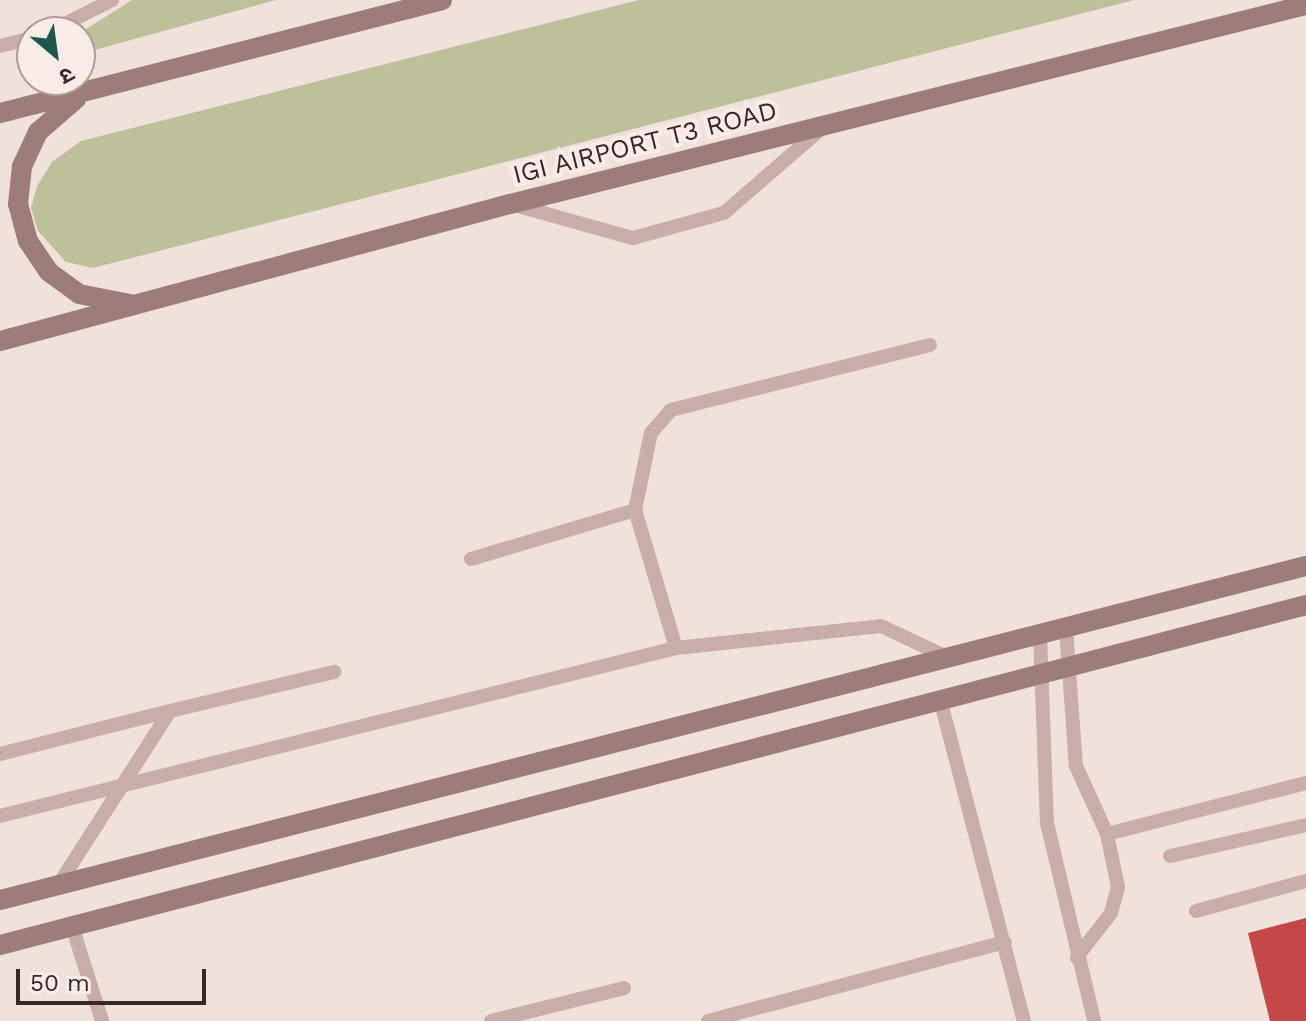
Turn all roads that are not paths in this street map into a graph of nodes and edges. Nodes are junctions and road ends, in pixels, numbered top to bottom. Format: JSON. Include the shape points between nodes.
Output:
{"nodes":[{"id":1,"x":112,"y":0,"type":"edge"},
{"id":2,"x":442,"y":0,"type":"edge"},
{"id":3,"x":1306,"y":5,"type":"edge"},
{"id":4,"x":80,"y":16,"type":"edge"},
{"id":5,"x":99,"y":89,"type":"junction"},
{"id":6,"x":0,"y":113,"type":"edge"},
{"id":7,"x":825,"y":125,"type":"junction"},
{"id":8,"x":510,"y":204,"type":"junction"},
{"id":9,"x":153,"y":303,"type":"junction"},
{"id":10,"x":0,"y":341,"type":"edge"},
{"id":11,"x":930,"y":345,"type":"dead end"},
{"id":12,"x":635,"y":510,"type":"junction"},
{"id":13,"x":471,"y":559,"type":"dead end"},
{"id":14,"x":1306,"y":566,"type":"edge"},
{"id":15,"x":1306,"y":605,"type":"edge"},
{"id":16,"x":1066,"y":628,"type":"junction"},
{"id":17,"x":1040,"y":634,"type":"junction"},
{"id":18,"x":676,"y":648,"type":"junction"},
{"id":19,"x":949,"y":658,"type":"junction"},
{"id":20,"x":1069,"y":666,"type":"junction"},
{"id":21,"x":334,"y":672,"type":"dead end"},
{"id":22,"x":1044,"y":673,"type":"junction"},
{"id":23,"x":940,"y":699,"type":"junction"},
{"id":24,"x":170,"y":711,"type":"junction"},
{"id":25,"x":0,"y":754,"type":"edge"},
{"id":26,"x":125,"y":782,"type":"junction"},
{"id":27,"x":1306,"y":783,"type":"edge"},
{"id":28,"x":0,"y":816,"type":"edge"},
{"id":29,"x":1306,"y":825,"type":"edge"},
{"id":30,"x":1107,"y":834,"type":"junction"},
{"id":31,"x":1170,"y":856,"type":"dead end"},
{"id":32,"x":1306,"y":881,"type":"edge"},
{"id":33,"x":57,"y":887,"type":"junction"},
{"id":34,"x":0,"y":900,"type":"edge"},
{"id":35,"x":1196,"y":911,"type":"dead end"},
{"id":36,"x":71,"y":923,"type":"junction"},
{"id":37,"x":1005,"y":942,"type":"junction"},
{"id":38,"x":0,"y":945,"type":"edge"},
{"id":39,"x":1077,"y":957,"type":"junction"},
{"id":40,"x":624,"y":988,"type":"dead end"},
{"id":41,"x":538,"y":1015,"type":"edge"},
{"id":42,"x":102,"y":1021,"type":"edge"},
{"id":43,"x":491,"y":1021,"type":"edge"},
{"id":44,"x":708,"y":1021,"type":"edge"},
{"id":45,"x":1024,"y":1021,"type":"edge"},
{"id":46,"x":1094,"y":1021,"type":"edge"}],
"edges":[{"from":1,"to":4,"type":"lane"},
{"from":2,"to":5,"type":"main road"},
{"from":3,"to":7,"type":"main road","name":"IGI AIRPORT T3 ROAD"},
{"from":5,"to":6,"type":"main road"},
{"from":5,"to":9,"type":"main road","via":[[64,105],[38,132],[22,166],[19,191],[28,241],[49,272],[79,294],[116,305]]},
{"from":7,"to":8,"type":"main road","name":"IGI AIRPORT T3 ROAD"},
{"from":7,"to":8,"type":"lane","via":[[724,213],[633,238]]},
{"from":8,"to":9,"type":"main road","name":"IGI AIRPORT T3 ROAD"},
{"from":9,"to":10,"type":"main road","name":"IGI AIRPORT T3 ROAD"},
{"from":11,"to":12,"type":"lane","via":[[671,410],[641,456]]},
{"from":12,"to":13,"type":"lane"},
{"from":12,"to":18,"type":"lane"},
{"from":14,"to":16,"type":"main road"},
{"from":15,"to":20,"type":"main road"},
{"from":16,"to":17,"type":"main road"},
{"from":16,"to":20,"type":"lane"},
{"from":17,"to":19,"type":"main road"},
{"from":17,"to":22,"type":"lane"},
{"from":18,"to":19,"type":"lane","via":[[881,626]]},
{"from":18,"to":26,"type":"lane"},
{"from":19,"to":33,"type":"main road"},
{"from":20,"to":22,"type":"main road"},
{"from":20,"to":30,"type":"lane","via":[[1076,766]]},
{"from":21,"to":24,"type":"lane"},
{"from":22,"to":23,"type":"main road"},
{"from":22,"to":39,"type":"lane","via":[[1047,823]]},
{"from":23,"to":36,"type":"main road"},
{"from":23,"to":37,"type":"lane"},
{"from":24,"to":25,"type":"lane"},
{"from":24,"to":26,"type":"lane"},
{"from":26,"to":28,"type":"lane"},
{"from":26,"to":33,"type":"lane"},
{"from":27,"to":30,"type":"lane"},
{"from":29,"to":31,"type":"lane"},
{"from":30,"to":39,"type":"lane","via":[[1118,887],[1111,913]]},
{"from":32,"to":35,"type":"lane"},
{"from":33,"to":34,"type":"main road"},
{"from":36,"to":38,"type":"main road"},
{"from":36,"to":42,"type":"lane"},
{"from":37,"to":44,"type":"lane"},
{"from":37,"to":45,"type":"lane"},
{"from":39,"to":46,"type":"lane"},
{"from":40,"to":41,"type":"lane"},
{"from":41,"to":43,"type":"lane"}]}
